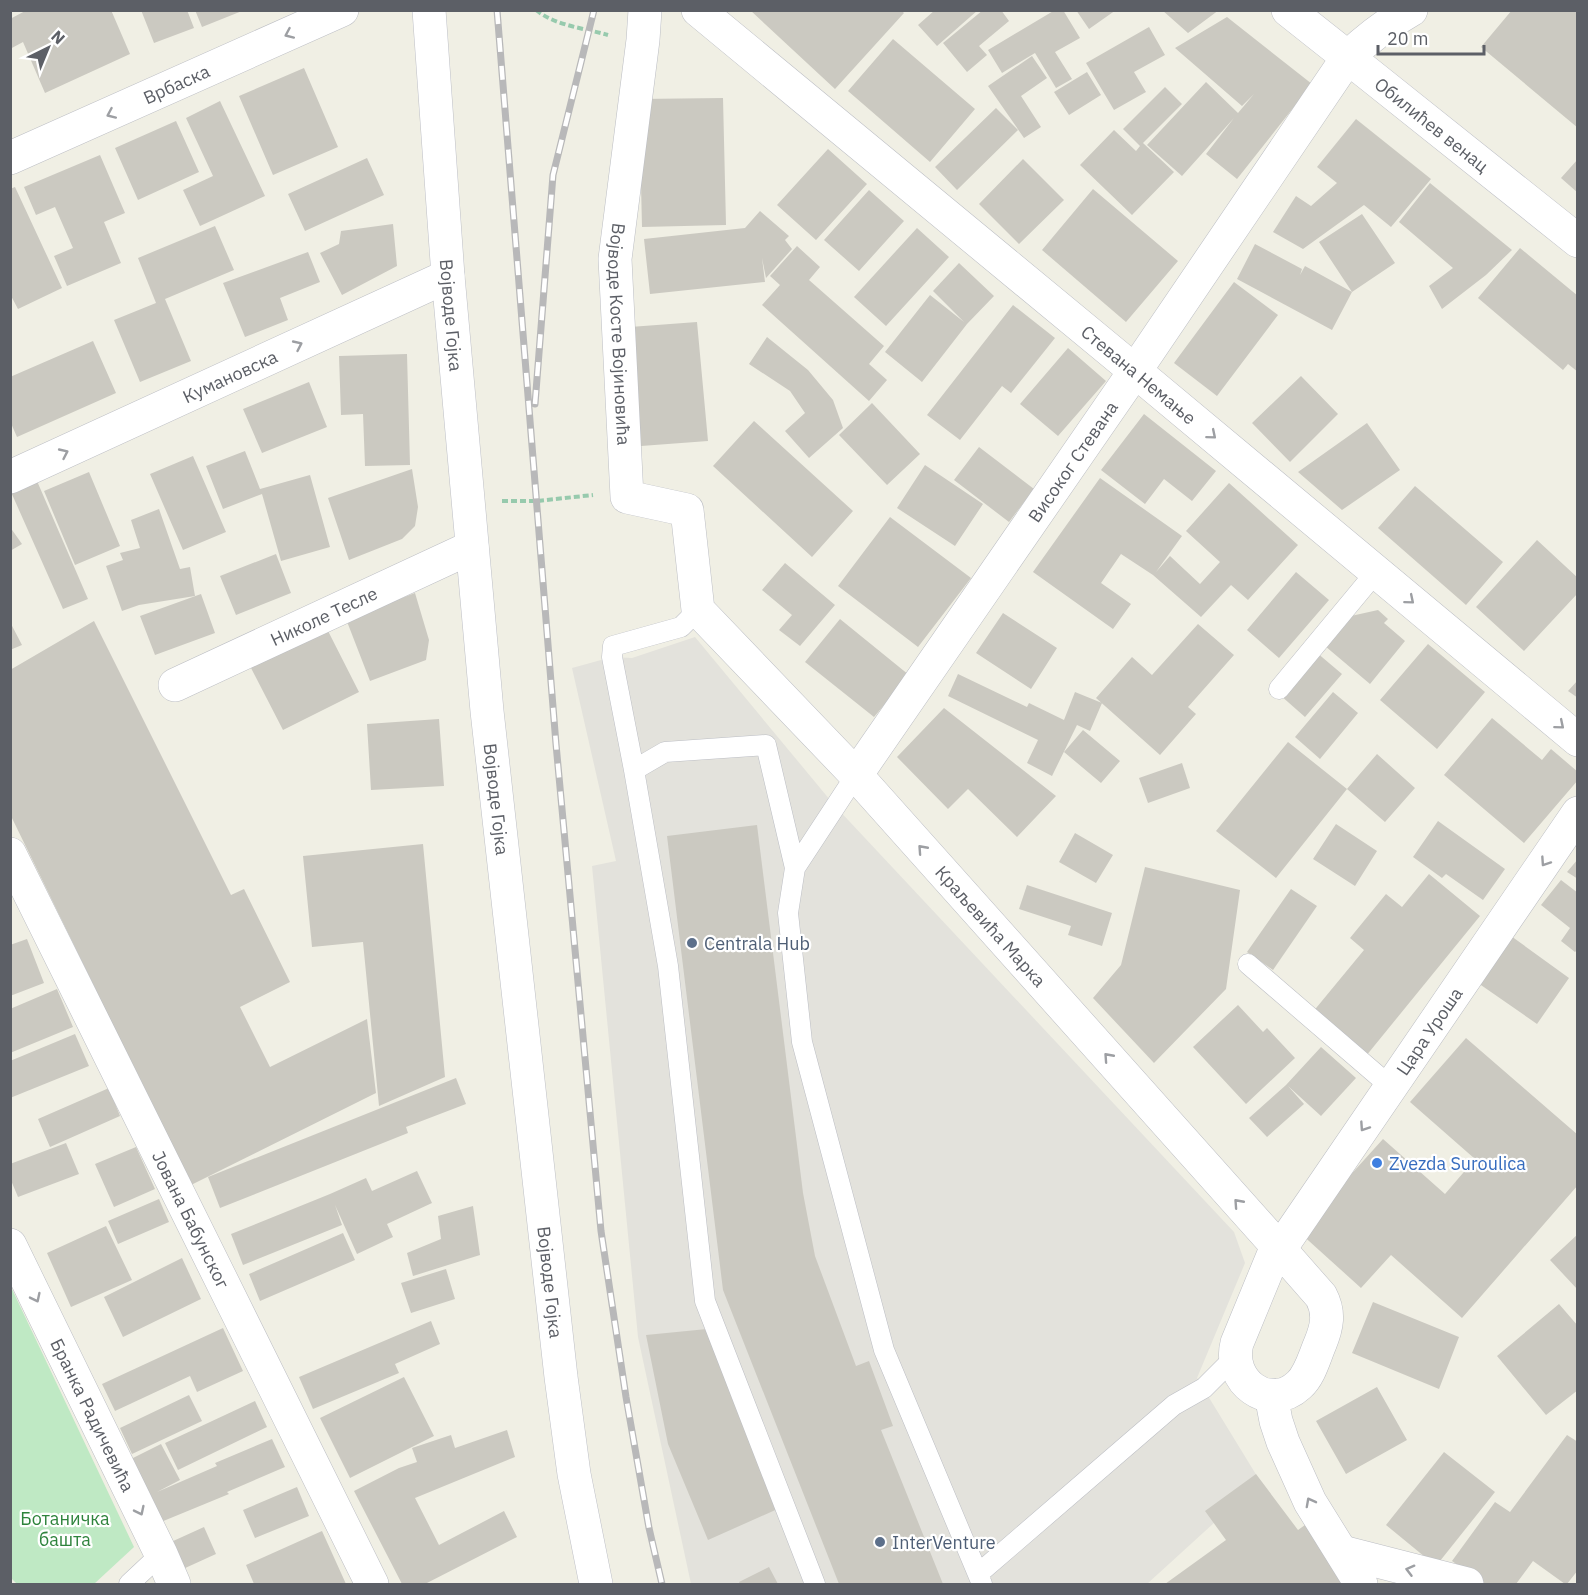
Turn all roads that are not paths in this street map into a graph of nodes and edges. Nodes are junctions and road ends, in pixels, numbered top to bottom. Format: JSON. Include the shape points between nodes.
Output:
{"nodes":[{"id":1,"x":342,"y":10,"type":"edge"},
{"id":2,"x":429,"y":10,"type":"edge"},
{"id":3,"x":698,"y":10,"type":"edge"},
{"id":4,"x":1288,"y":10,"type":"edge"},
{"id":5,"x":1411,"y":10,"type":"edge"},
{"id":6,"x":644,"y":25,"type":"edge"},
{"id":7,"x":1348,"y":57,"type":"junction"},
{"id":8,"x":10,"y":158,"type":"edge"},
{"id":9,"x":1578,"y":241,"type":"edge"},
{"id":10,"x":448,"y":276,"type":"junction"},
{"id":11,"x":1135,"y":371,"type":"junction"},
{"id":12,"x":10,"y":477,"type":"edge"},
{"id":13,"x":472,"y":546,"type":"junction"},
{"id":14,"x":1376,"y":572,"type":"junction"},
{"id":15,"x":698,"y":610,"type":"junction"},
{"id":16,"x":175,"y":685,"type":"dead end"},
{"id":17,"x":1279,"y":689,"type":"dead end"},
{"id":18,"x":1578,"y":740,"type":"edge"},
{"id":19,"x":634,"y":770,"type":"junction"},
{"id":20,"x":856,"y":775,"type":"junction"},
{"id":21,"x":1578,"y":813,"type":"edge"},
{"id":22,"x":10,"y":854,"type":"edge"},
{"id":23,"x":795,"y":868,"type":"junction"},
{"id":24,"x":1248,"y":964,"type":"dead end"},
{"id":25,"x":1391,"y":1087,"type":"junction"},
{"id":26,"x":10,"y":1245,"type":"edge"},
{"id":27,"x":1279,"y":1248,"type":"junction"},
{"id":28,"x":1235,"y":1357,"type":"junction"},
{"id":29,"x":1271,"y":1395,"type":"junction"},
{"id":30,"x":1342,"y":1552,"type":"junction"},
{"id":31,"x":161,"y":1554,"type":"junction"},
{"id":32,"x":980,"y":1579,"type":"edge"},
{"id":33,"x":129,"y":1584,"type":"edge"},
{"id":34,"x":174,"y":1584,"type":"edge"},
{"id":35,"x":372,"y":1584,"type":"edge"},
{"id":36,"x":596,"y":1584,"type":"edge"},
{"id":37,"x":815,"y":1584,"type":"edge"},
{"id":38,"x":1361,"y":1584,"type":"edge"},
{"id":39,"x":1467,"y":1584,"type":"edge"}],
"edges":[{"from":1,"to":8,"type":"street","name":"Врбаска","one_way":true},
{"from":2,"to":10,"type":"street","name":"Војводе Гојка"},
{"from":3,"to":11,"type":"street","name":"Стевана Немање"},
{"from":4,"to":7,"type":"street","name":"Обилићев венац"},
{"from":5,"to":7,"type":"street","name":"Високог Стевана"},
{"from":6,"to":15,"type":"street","name":"Војводе Косте Војиновића","via":[[615,259],[627,497],[687,510]]},
{"from":7,"to":9,"type":"street","name":"Обилићев венац"},
{"from":7,"to":11,"type":"street","name":"Високог Стевана"},
{"from":12,"to":10,"type":"street","name":"Кумановска","one_way":true},
{"from":10,"to":13,"type":"street","name":"Војводе Гојка"},
{"from":11,"to":14,"type":"street","name":"Стевана Немање","one_way":true},
{"from":11,"to":20,"type":"street","name":"Високог Стевана"},
{"from":13,"to":16,"type":"street","name":"Николе Тесле"},
{"from":13,"to":36,"type":"street","name":"Војводе Гојка","via":[[561,1377],[574,1474]]},
{"from":14,"to":17,"type":"lane"},
{"from":14,"to":18,"type":"street","name":"Стевана Немање","one_way":true},
{"from":15,"to":19,"type":"lane","via":[[681,627],[613,646]]},
{"from":15,"to":20,"type":"street","name":"Краљевића Марка"},
{"from":19,"to":23,"type":"lane","via":[[665,752],[766,745]]},
{"from":19,"to":37,"type":"lane","via":[[668,966],[705,1301]]},
{"from":20,"to":23,"type":"lane"},
{"from":27,"to":20,"type":"street","name":"Краљевића Марка","one_way":true},
{"from":21,"to":25,"type":"street","name":"Цара Уроша","one_way":true},
{"from":22,"to":35,"type":"street","name":"Јована Бабунског"},
{"from":23,"to":32,"type":"lane","via":[[788,913],[802,1042],[884,1350]]},
{"from":24,"to":25,"type":"lane"},
{"from":25,"to":27,"type":"street","name":"Цара Уроша","one_way":true},
{"from":26,"to":31,"type":"street","name":"Бранка Радичевића","one_way":true},
{"from":27,"to":28,"type":"street","via":[[1237,1343]]},
{"from":27,"to":29,"type":"street","name":"Краљевића Марка","via":[[1321,1296],[1328,1314],[1306,1378],[1289,1392]]},
{"from":28,"to":29,"type":"street","via":[[1247,1384]]},
{"from":28,"to":32,"type":"lane","via":[[1204,1388],[1174,1405]]},
{"from":30,"to":29,"type":"street","one_way":true,"via":[[1310,1503],[1283,1442]]},
{"from":30,"to":38,"type":"street"},
{"from":39,"to":30,"type":"street","one_way":true},
{"from":31,"to":33,"type":"lane"},
{"from":31,"to":34,"type":"street","name":"Бранка Радичевића"}]}
